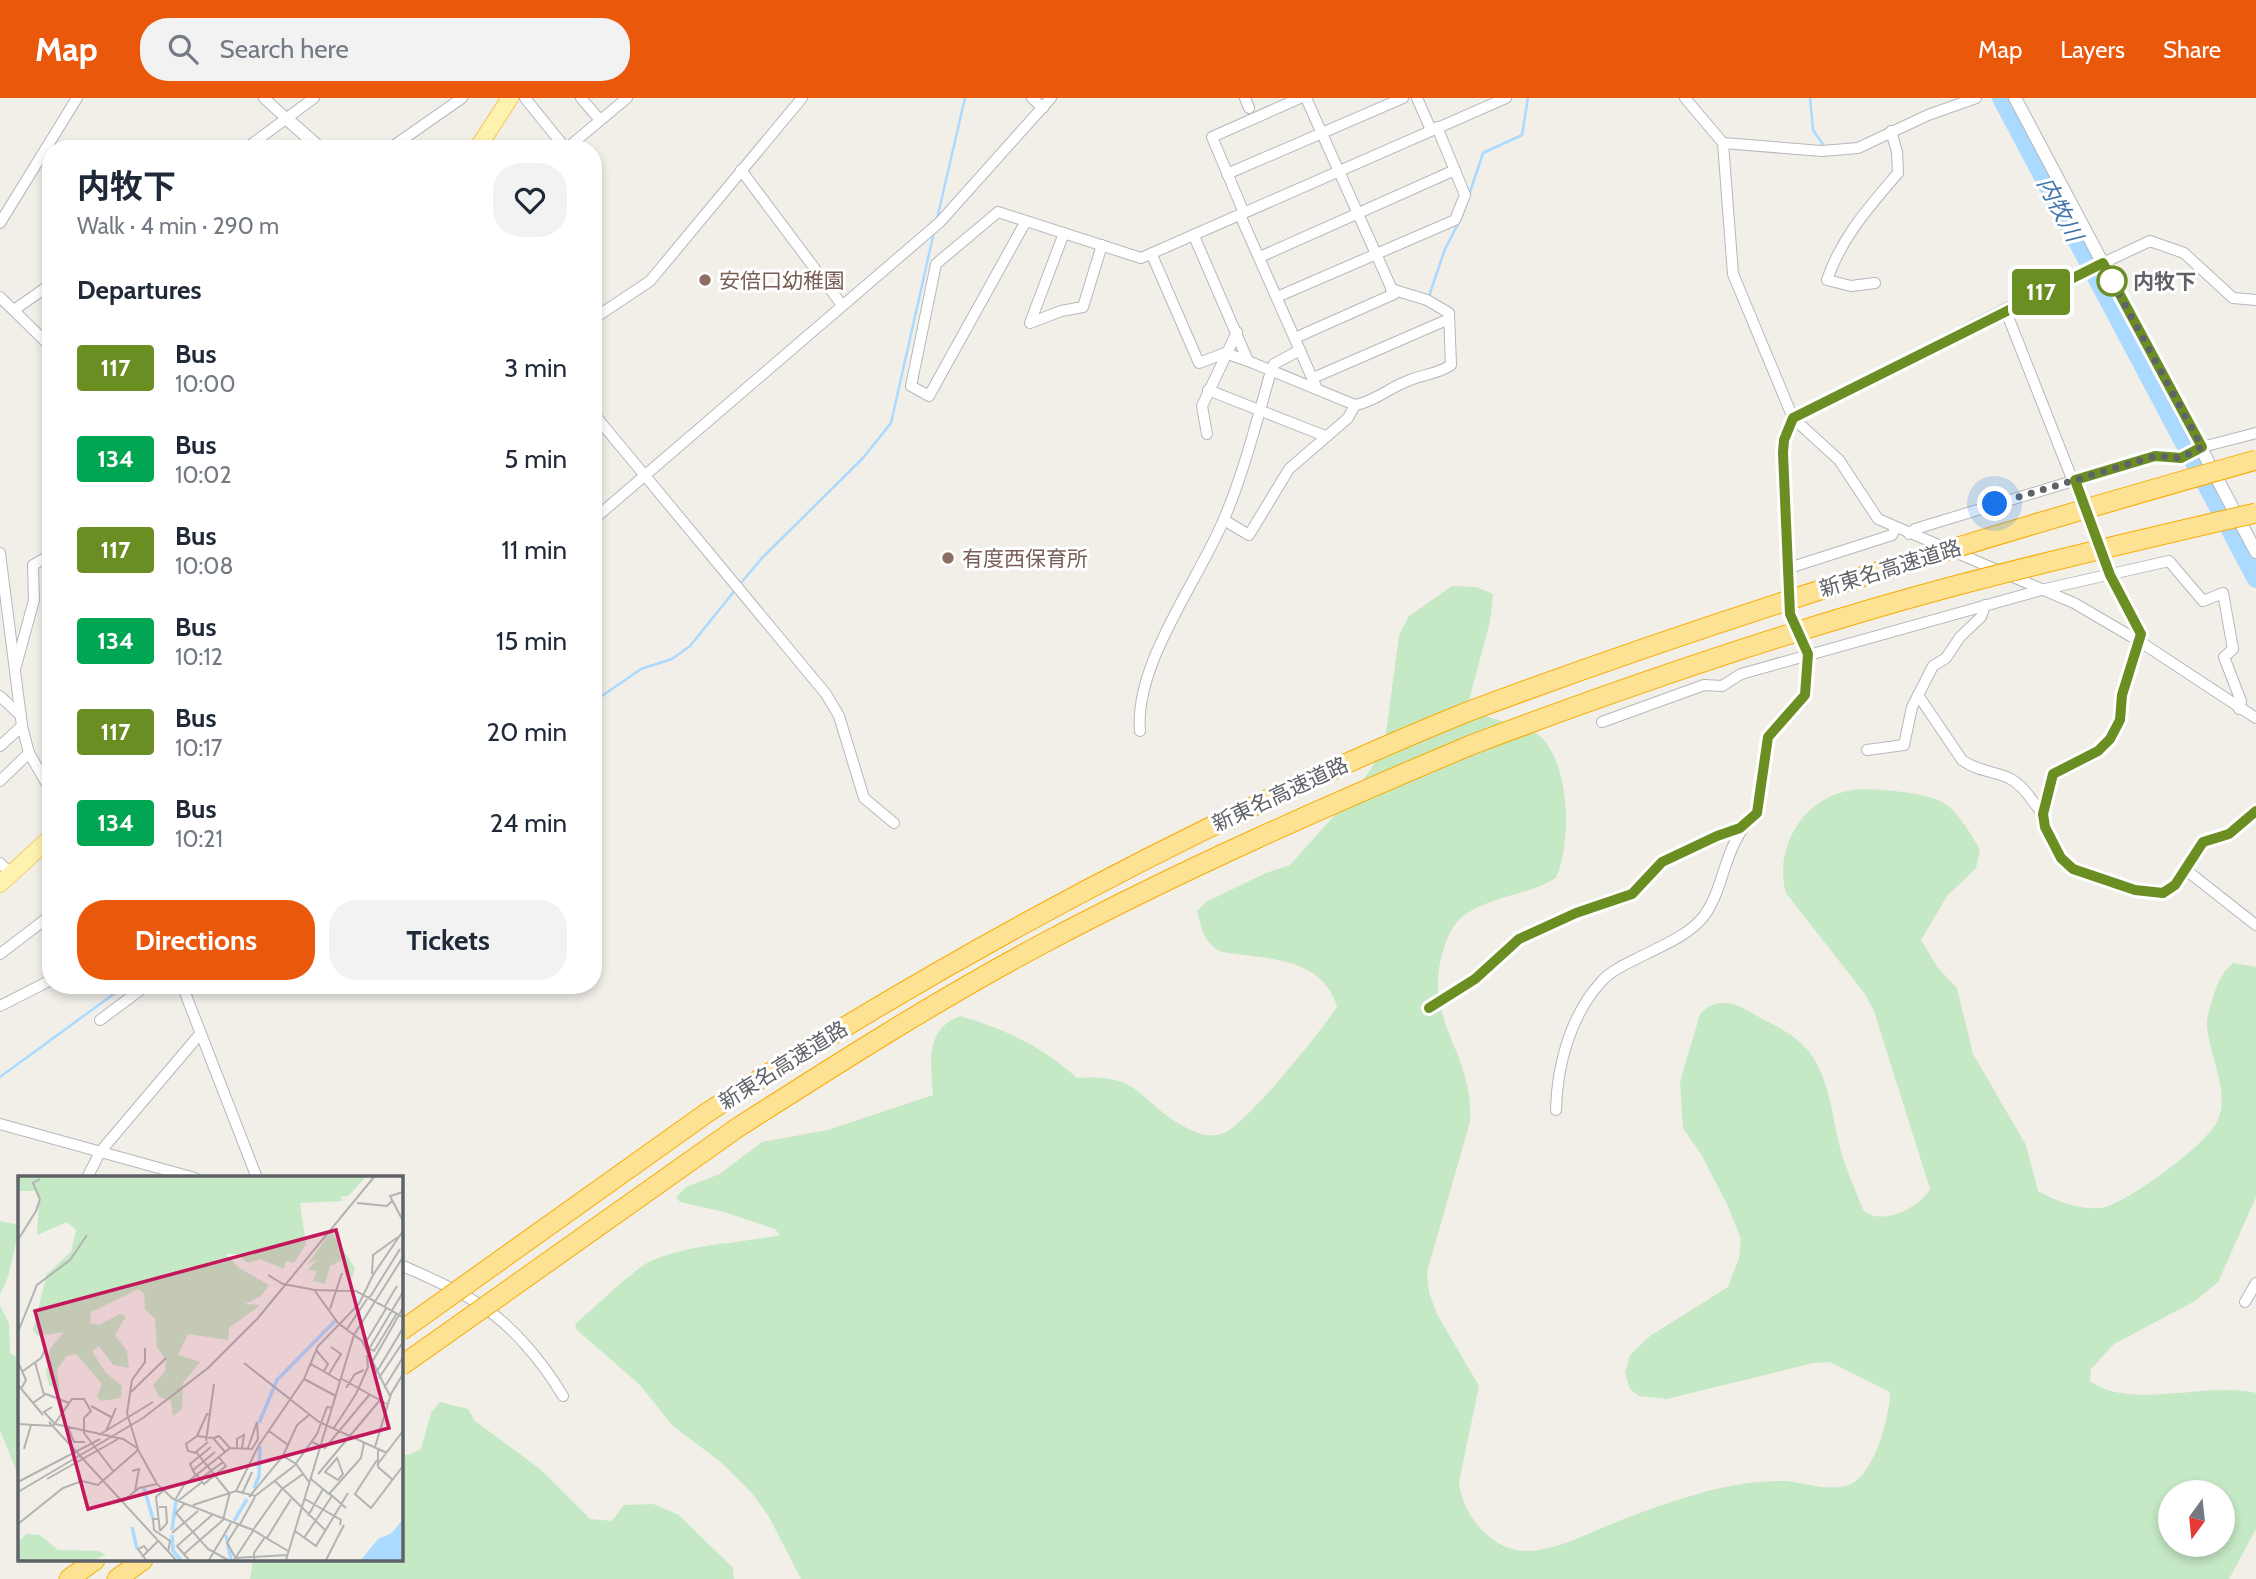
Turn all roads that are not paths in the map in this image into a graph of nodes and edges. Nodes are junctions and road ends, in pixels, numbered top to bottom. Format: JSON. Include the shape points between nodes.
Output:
{"nodes":[{"id":1,"x":77,"y":98,"type":"edge"},
{"id":2,"x":264,"y":98,"type":"edge"},
{"id":3,"x":314,"y":98,"type":"edge"},
{"id":4,"x":462,"y":98,"type":"edge"},
{"id":5,"x":510,"y":98,"type":"edge"},
{"id":6,"x":525,"y":98,"type":"edge"},
{"id":7,"x":580,"y":98,"type":"edge"},
{"id":8,"x":627,"y":98,"type":"edge"},
{"id":9,"x":1032,"y":98,"type":"edge"},
{"id":10,"x":1051,"y":98,"type":"edge"},
{"id":11,"x":1300,"y":98,"type":"edge"},
{"id":12,"x":1306,"y":98,"type":"edge"},
{"id":13,"x":1403,"y":98,"type":"edge"},
{"id":14,"x":1417,"y":98,"type":"edge"},
{"id":15,"x":1506,"y":98,"type":"edge"},
{"id":16,"x":1685,"y":98,"type":"edge"},
{"id":17,"x":1976,"y":98,"type":"edge"},
{"id":18,"x":2015,"y":98,"type":"edge"},
{"id":19,"x":798,"y":99,"type":"edge"},
{"id":20,"x":1043,"y":108,"type":"junction"},
{"id":21,"x":287,"y":118,"type":"junction"},
{"id":22,"x":600,"y":120,"type":"junction"},
{"id":23,"x":1434,"y":129,"type":"junction"},
{"id":24,"x":1891,"y":131,"type":"junction"},
{"id":25,"x":1321,"y":134,"type":"junction"},
{"id":26,"x":51,"y":140,"type":"edge"},
{"id":27,"x":256,"y":140,"type":"edge"},
{"id":28,"x":311,"y":140,"type":"edge"},
{"id":29,"x":402,"y":140,"type":"edge"},
{"id":30,"x":483,"y":140,"type":"edge"},
{"id":31,"x":559,"y":140,"type":"edge"},
{"id":32,"x":577,"y":140,"type":"edge"},
{"id":33,"x":1723,"y":143,"type":"junction"},
{"id":34,"x":42,"y":155,"type":"edge"},
{"id":35,"x":741,"y":170,"type":"junction"},
{"id":36,"x":1337,"y":170,"type":"junction"},
{"id":37,"x":1455,"y":170,"type":"junction"},
{"id":38,"x":1227,"y":174,"type":"junction"},
{"id":39,"x":1357,"y":213,"type":"junction"},
{"id":40,"x":1242,"y":214,"type":"junction"},
{"id":41,"x":1026,"y":221,"type":"junction"},
{"id":42,"x":0,"y":223,"type":"edge"},
{"id":43,"x":1064,"y":233,"type":"junction"},
{"id":44,"x":1194,"y":236,"type":"junction"},
{"id":45,"x":1102,"y":245,"type":"junction"},
{"id":46,"x":1374,"y":254,"type":"junction"},
{"id":47,"x":1152,"y":255,"type":"junction"},
{"id":48,"x":1260,"y":257,"type":"junction"},
{"id":49,"x":2100,"y":264,"type":"junction"},
{"id":50,"x":1875,"y":283,"type":"dead end"},
{"id":51,"x":1391,"y":289,"type":"junction"},
{"id":52,"x":42,"y":290,"type":"edge"},
{"id":53,"x":0,"y":297,"type":"edge"},
{"id":54,"x":1277,"y":297,"type":"junction"},
{"id":55,"x":2256,"y":300,"type":"edge"},
{"id":56,"x":842,"y":305,"type":"junction"},
{"id":57,"x":2005,"y":309,"type":"junction"},
{"id":58,"x":13,"y":310,"type":"junction"},
{"id":59,"x":602,"y":313,"type":"edge"},
{"id":60,"x":1450,"y":319,"type":"junction"},
{"id":61,"x":1237,"y":332,"type":"junction"},
{"id":62,"x":42,"y":338,"type":"edge"},
{"id":63,"x":1295,"y":338,"type":"junction"},
{"id":64,"x":1300,"y":350,"type":"junction"},
{"id":65,"x":1225,"y":353,"type":"junction"},
{"id":66,"x":1248,"y":361,"type":"junction"},
{"id":67,"x":1271,"y":370,"type":"junction"},
{"id":68,"x":1315,"y":383,"type":"junction"},
{"id":69,"x":1208,"y":390,"type":"junction"},
{"id":70,"x":1355,"y":405,"type":"junction"},
{"id":71,"x":1260,"y":411,"type":"junction"},
{"id":72,"x":1793,"y":418,"type":"junction"},
{"id":73,"x":602,"y":424,"type":"edge"},
{"id":74,"x":2256,"y":433,"type":"edge"},
{"id":75,"x":1207,"y":434,"type":"dead end"},
{"id":76,"x":1325,"y":436,"type":"junction"},
{"id":77,"x":2199,"y":448,"type":"junction"},
{"id":78,"x":2256,"y":460,"type":"edge"},
{"id":79,"x":643,"y":476,"type":"junction"},
{"id":80,"x":2075,"y":480,"type":"junction"},
{"id":81,"x":602,"y":512,"type":"edge"},
{"id":82,"x":2256,"y":513,"type":"edge"},
{"id":83,"x":1224,"y":520,"type":"junction"},
{"id":84,"x":1895,"y":529,"type":"junction"},
{"id":85,"x":1909,"y":534,"type":"junction"},
{"id":86,"x":2256,"y":552,"type":"edge"},
{"id":87,"x":0,"y":553,"type":"edge"},
{"id":88,"x":42,"y":560,"type":"edge"},
{"id":89,"x":1789,"y":568,"type":"junction"},
{"id":90,"x":2110,"y":575,"type":"junction"},
{"id":91,"x":3,"y":583,"type":"edge"},
{"id":92,"x":2041,"y":590,"type":"junction"},
{"id":93,"x":1985,"y":605,"type":"junction"},
{"id":94,"x":2139,"y":641,"type":"junction"},
{"id":95,"x":1808,"y":654,"type":"junction"},
{"id":96,"x":15,"y":670,"type":"junction"},
{"id":97,"x":1918,"y":695,"type":"junction"},
{"id":98,"x":0,"y":696,"type":"edge"},
{"id":99,"x":2239,"y":709,"type":"junction"},
{"id":100,"x":2256,"y":719,"type":"edge"},
{"id":101,"x":21,"y":721,"type":"junction"},
{"id":102,"x":1602,"y":722,"type":"dead end"},
{"id":103,"x":1140,"y":731,"type":"dead end"},
{"id":104,"x":0,"y":746,"type":"edge"},
{"id":105,"x":1867,"y":750,"type":"dead end"},
{"id":106,"x":29,"y":753,"type":"junction"},
{"id":107,"x":42,"y":775,"type":"edge"},
{"id":108,"x":0,"y":780,"type":"edge"},
{"id":109,"x":2256,"y":811,"type":"edge"},
{"id":110,"x":2043,"y":814,"type":"junction"},
{"id":111,"x":894,"y":823,"type":"dead end"},
{"id":112,"x":1740,"y":828,"type":"junction"},
{"id":113,"x":42,"y":844,"type":"edge"},
{"id":114,"x":2186,"y":870,"type":"junction"},
{"id":115,"x":4,"y":874,"type":"edge"},
{"id":116,"x":42,"y":922,"type":"edge"},
{"id":117,"x":2256,"y":925,"type":"edge"},
{"id":118,"x":0,"y":954,"type":"edge"},
{"id":119,"x":42,"y":984,"type":"edge"},
{"id":120,"x":135,"y":994,"type":"edge"},
{"id":121,"x":185,"y":994,"type":"edge"},
{"id":122,"x":1,"y":1003,"type":"edge"},
{"id":123,"x":1429,"y":1008,"type":"dead end"},
{"id":124,"x":100,"y":1020,"type":"dead end"},
{"id":125,"x":200,"y":1034,"type":"junction"},
{"id":126,"x":1556,"y":1110,"type":"dead end"},
{"id":127,"x":0,"y":1124,"type":"edge"},
{"id":128,"x":100,"y":1152,"type":"junction"},
{"id":129,"x":88,"y":1176,"type":"edge"},
{"id":130,"x":188,"y":1176,"type":"edge"},
{"id":131,"x":256,"y":1176,"type":"edge"},
{"id":132,"x":402,"y":1265,"type":"edge"},
{"id":133,"x":2256,"y":1283,"type":"edge"},
{"id":134,"x":2245,"y":1302,"type":"dead end"},
{"id":135,"x":402,"y":1330,"type":"edge"},
{"id":136,"x":402,"y":1365,"type":"edge"},
{"id":137,"x":563,"y":1396,"type":"dead end"},
{"id":138,"x":92,"y":1562,"type":"edge"},
{"id":139,"x":140,"y":1562,"type":"edge"},
{"id":140,"x":69,"y":1579,"type":"edge"},
{"id":141,"x":117,"y":1579,"type":"edge"}],
"edges":[{"from":1,"to":26,"type":"street"},
{"from":2,"to":21,"type":"street"},
{"from":3,"to":21,"type":"street"},
{"from":4,"to":29,"type":"street"},
{"from":5,"to":30,"type":"main road"},
{"from":6,"to":31,"type":"street"},
{"from":7,"to":22,"type":"street"},
{"from":8,"to":22,"type":"street"},
{"from":9,"to":20,"type":"street"},
{"from":10,"to":20,"type":"street"},
{"from":11,"to":38,"type":"street","via":[[1212,137]]},
{"from":12,"to":25,"type":"street"},
{"from":13,"to":25,"type":"street"},
{"from":14,"to":23,"type":"street"},
{"from":15,"to":23,"type":"street"},
{"from":16,"to":33,"type":"street"},
{"from":17,"to":24,"type":"street"},
{"from":18,"to":49,"type":"street"},
{"from":19,"to":35,"type":"street"},
{"from":20,"to":56,"type":"street","via":[[940,222]]},
{"from":21,"to":27,"type":"street"},
{"from":21,"to":28,"type":"street"},
{"from":22,"to":32,"type":"street"},
{"from":23,"to":36,"type":"street"},
{"from":23,"to":37,"type":"street"},
{"from":24,"to":33,"type":"street","via":[[1858,148],[1840,151]]},
{"from":24,"to":50,"type":"street","via":[[1898,173],[1855,223],[1827,281],[1851,286]]},
{"from":25,"to":36,"type":"street"},
{"from":25,"to":38,"type":"street"},
{"from":33,"to":72,"type":"street","via":[[1733,274]]},
{"from":34,"to":42,"type":"street"},
{"from":35,"to":56,"type":"street"},
{"from":35,"to":59,"type":"street","via":[[650,281]]},
{"from":36,"to":39,"type":"street"},
{"from":36,"to":40,"type":"street"},
{"from":37,"to":39,"type":"street"},
{"from":37,"to":46,"type":"street","via":[[1465,195],[1455,220]]},
{"from":38,"to":40,"type":"street"},
{"from":39,"to":46,"type":"street"},
{"from":39,"to":48,"type":"street"},
{"from":40,"to":44,"type":"street"},
{"from":40,"to":48,"type":"street"},
{"from":41,"to":41,"type":"street","via":[[998,212],[936,264],[911,386],[929,396]]},
{"from":41,"to":43,"type":"street"},
{"from":43,"to":45,"type":"street"},
{"from":43,"to":45,"type":"street","via":[[1030,323],[1083,307]]},
{"from":44,"to":47,"type":"street"},
{"from":44,"to":61,"type":"street"},
{"from":45,"to":47,"type":"street","via":[[1141,258]]},
{"from":46,"to":51,"type":"street"},
{"from":46,"to":54,"type":"street"},
{"from":47,"to":65,"type":"street","via":[[1199,363]]},
{"from":48,"to":54,"type":"street"},
{"from":49,"to":55,"type":"street","via":[[2150,240],[2184,253],[2233,298]]},
{"from":49,"to":57,"type":"street"},
{"from":49,"to":77,"type":"street"},
{"from":51,"to":60,"type":"street","via":[[1427,300],[1449,313]]},
{"from":51,"to":63,"type":"street","via":[[1394,294]]},
{"from":52,"to":58,"type":"street"},
{"from":53,"to":58,"type":"street"},
{"from":54,"to":63,"type":"street"},
{"from":56,"to":79,"type":"street"},
{"from":57,"to":72,"type":"street"},
{"from":57,"to":80,"type":"street"},
{"from":58,"to":62,"type":"street"},
{"from":60,"to":68,"type":"street"},
{"from":60,"to":70,"type":"street","via":[[1451,365]]},
{"from":61,"to":65,"type":"street"},
{"from":61,"to":66,"type":"street"},
{"from":63,"to":64,"type":"street"},
{"from":64,"to":67,"type":"street"},
{"from":64,"to":68,"type":"street"},
{"from":65,"to":66,"type":"street"},
{"from":65,"to":69,"type":"street"},
{"from":66,"to":67,"type":"street"},
{"from":67,"to":68,"type":"street"},
{"from":67,"to":71,"type":"street"},
{"from":68,"to":70,"type":"street"},
{"from":69,"to":71,"type":"street"},
{"from":69,"to":75,"type":"street","via":[[1202,407]]},
{"from":70,"to":76,"type":"street","via":[[1348,418]]},
{"from":71,"to":76,"type":"street"},
{"from":71,"to":83,"type":"street"},
{"from":72,"to":84,"type":"street","via":[[1839,460],[1878,519]]},
{"from":72,"to":89,"type":"street","via":[[1783,453]]},
{"from":73,"to":79,"type":"street"},
{"from":74,"to":77,"type":"street"},
{"from":76,"to":83,"type":"street","via":[[1289,469],[1249,535]]},
{"from":77,"to":80,"type":"street","via":[[2181,458],[2155,456]]},
{"from":77,"to":86,"type":"street"},
{"from":78,"to":135,"type":"highway","name":"新東名高速道路","bridge":true,"via":[[1748,613],[1467,712],[1288,789],[1034,916],[821,1040],[708,1112]]},
{"from":79,"to":81,"type":"street"},
{"from":79,"to":111,"type":"street","via":[[826,694],[839,716],[864,798]]},
{"from":80,"to":85,"type":"street","via":[[1916,528]]},
{"from":80,"to":90,"type":"street"},
{"from":82,"to":136,"type":"highway","name":"新東名高速道路","bridge":true,"via":[[2009,572],[1704,661],[1471,745],[1269,833],[1042,944],[920,1013],[737,1128]]},
{"from":83,"to":103,"type":"street","via":[[1146,681],[1138,712]]},
{"from":84,"to":85,"type":"street"},
{"from":84,"to":89,"type":"street","via":[[1892,536]]},
{"from":85,"to":92,"type":"street"},
{"from":87,"to":91,"type":"street"},
{"from":88,"to":96,"type":"street","via":[[33,565],[34,600]]},
{"from":89,"to":95,"type":"street","via":[[1790,614]]},
{"from":90,"to":92,"type":"street"},
{"from":90,"to":94,"type":"street","via":[[2141,634]]},
{"from":90,"to":99,"type":"street","via":[[2169,561],[2203,601],[2223,593],[2233,649],[2224,657],[2241,701]]},
{"from":91,"to":96,"type":"street"},
{"from":92,"to":93,"type":"street"},
{"from":92,"to":94,"type":"street","via":[[2074,603]]},
{"from":93,"to":95,"type":"street"},
{"from":93,"to":97,"type":"street","via":[[1981,617],[1960,636],[1946,658],[1933,666]]},
{"from":94,"to":99,"type":"street"},
{"from":94,"to":110,"type":"street","via":[[2122,695],[2120,720],[2110,739],[2098,751],[2053,774]]},
{"from":95,"to":102,"type":"street"},
{"from":95,"to":112,"type":"street","via":[[1805,695],[1768,737],[1757,813]]},
{"from":96,"to":101,"type":"street"},
{"from":97,"to":105,"type":"street","via":[[1904,745]]},
{"from":97,"to":110,"type":"street","via":[[1962,761],[2011,779]]},
{"from":98,"to":101,"type":"street"},
{"from":99,"to":100,"type":"street"},
{"from":101,"to":104,"type":"street"},
{"from":101,"to":106,"type":"street"},
{"from":106,"to":107,"type":"street"},
{"from":106,"to":108,"type":"street"},
{"from":109,"to":114,"type":"street","via":[[2229,834],[2203,842]]},
{"from":110,"to":114,"type":"street","via":[[2061,858],[2073,869],[2135,890],[2163,893]]},
{"from":112,"to":123,"type":"street","via":[[1662,862],[1632,894],[1519,939],[1475,979]]},
{"from":112,"to":126,"type":"street","via":[[1705,915],[1679,936],[1601,981],[1563,1054]]},
{"from":113,"to":115,"type":"main road"},
{"from":114,"to":117,"type":"street"},
{"from":116,"to":118,"type":"street"},
{"from":119,"to":122,"type":"street"},
{"from":120,"to":124,"type":"street"},
{"from":121,"to":125,"type":"street"},
{"from":125,"to":128,"type":"street"},
{"from":125,"to":131,"type":"street"},
{"from":127,"to":128,"type":"street"},
{"from":128,"to":129,"type":"street"},
{"from":128,"to":130,"type":"street"},
{"from":132,"to":137,"type":"street","via":[[474,1301],[494,1316],[550,1374]]},
{"from":133,"to":134,"type":"street"},
{"from":138,"to":140,"type":"highway"},
{"from":139,"to":141,"type":"highway"}]}
